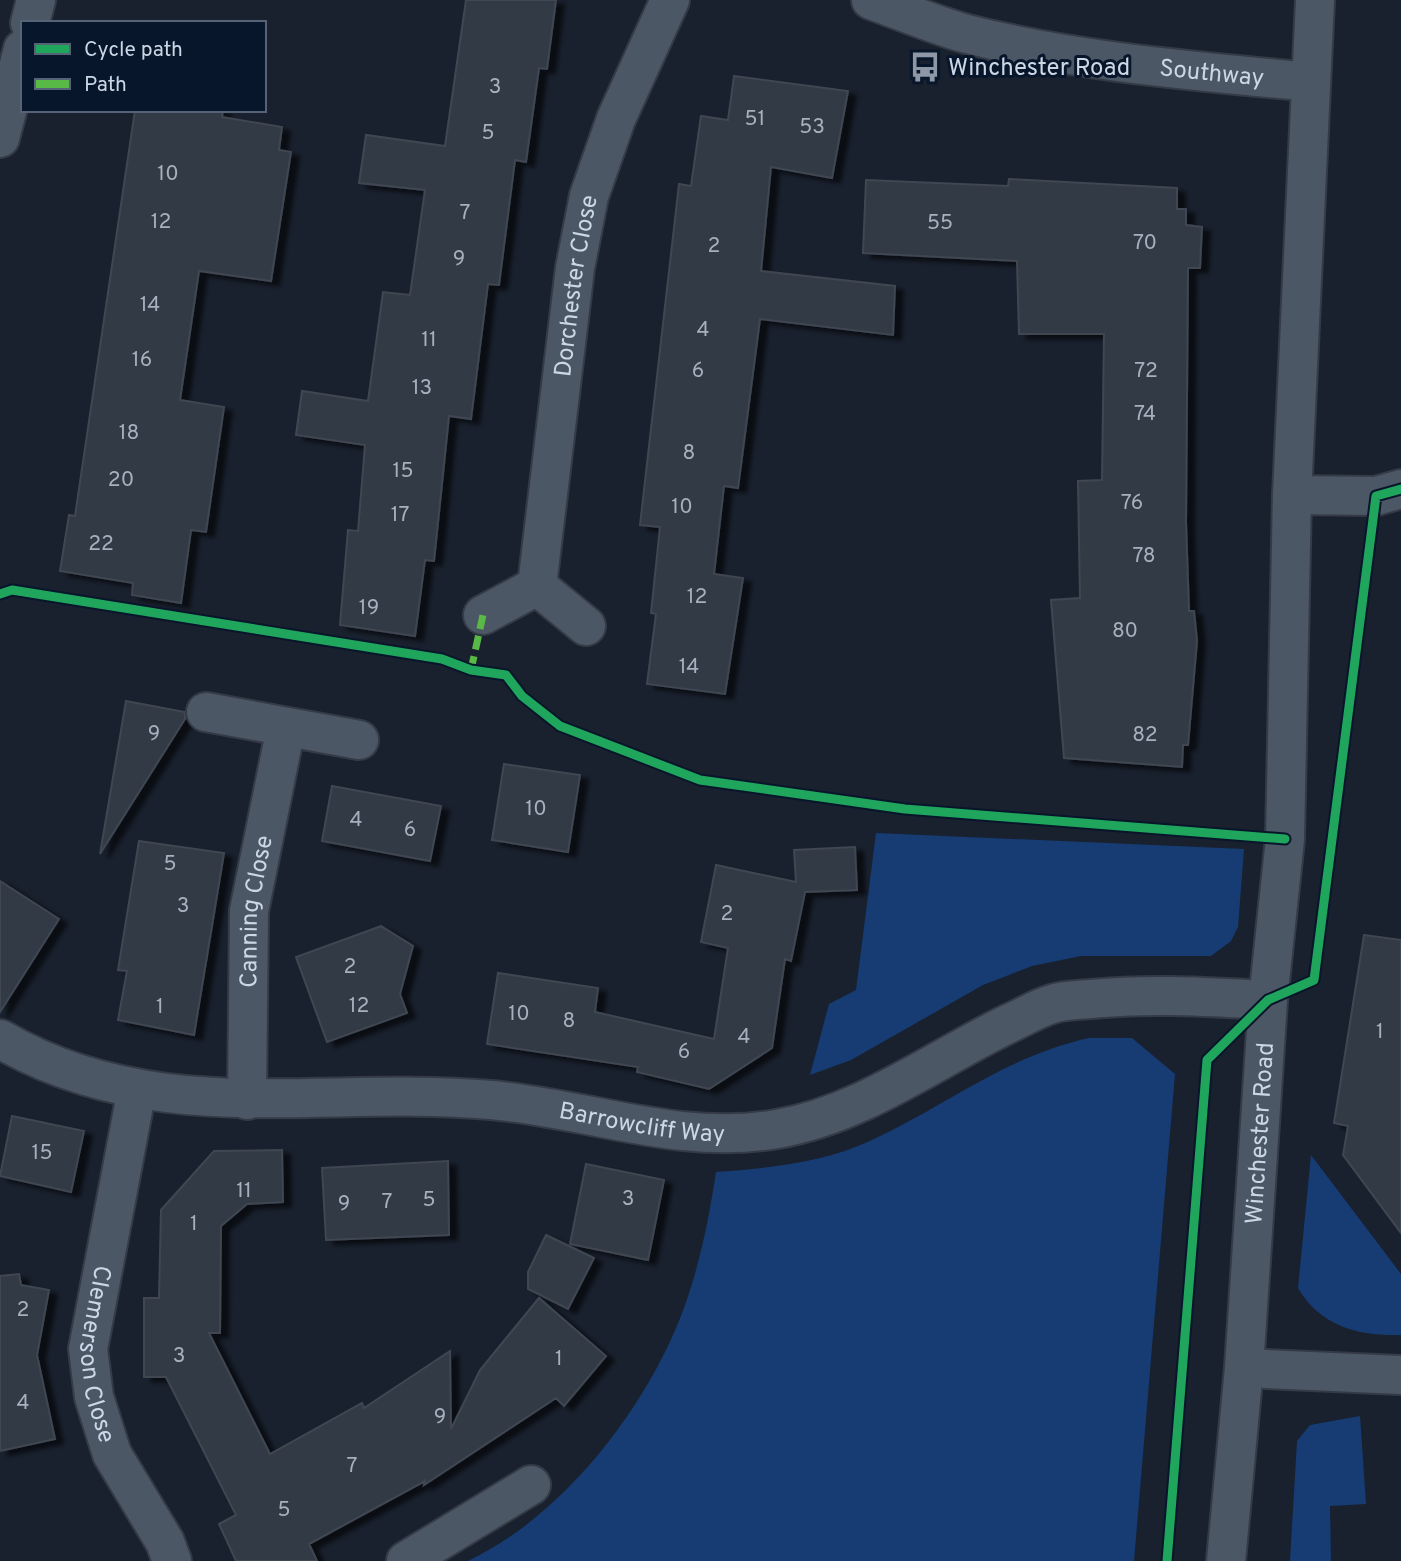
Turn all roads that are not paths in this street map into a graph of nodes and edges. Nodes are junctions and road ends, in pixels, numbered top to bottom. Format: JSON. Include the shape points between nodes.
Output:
{"nodes":[{"id":1,"x":36,"y":0,"type":"edge"},
{"id":2,"x":670,"y":0,"type":"edge"},
{"id":3,"x":871,"y":0,"type":"edge"},
{"id":4,"x":1315,"y":0,"type":"edge"},
{"id":5,"x":31,"y":21,"type":"edge"},
{"id":6,"x":21,"y":57,"type":"edge"},
{"id":7,"x":1311,"y":82,"type":"junction"},
{"id":8,"x":0,"y":138,"type":"edge"},
{"id":9,"x":1401,"y":489,"type":"edge"},
{"id":10,"x":1292,"y":495,"type":"junction"},
{"id":11,"x":537,"y":586,"type":"junction"},
{"id":12,"x":483,"y":615,"type":"dead end"},
{"id":13,"x":586,"y":626,"type":"dead end"},
{"id":14,"x":206,"y":712,"type":"dead end"},
{"id":15,"x":286,"y":727,"type":"junction"},
{"id":16,"x":359,"y":740,"type":"dead end"},
{"id":17,"x":1269,"y":1000,"type":"junction"},
{"id":18,"x":0,"y":1039,"type":"edge"},
{"id":19,"x":137,"y":1089,"type":"junction"},
{"id":20,"x":247,"y":1100,"type":"junction"},
{"id":21,"x":1244,"y":1368,"type":"junction"},
{"id":22,"x":1401,"y":1376,"type":"edge"},
{"id":23,"x":531,"y":1485,"type":"dead end"},
{"id":24,"x":172,"y":1561,"type":"edge"},
{"id":25,"x":406,"y":1561,"type":"edge"},
{"id":26,"x":1226,"y":1561,"type":"edge"}],
"edges":[{"from":1,"to":5,"type":"street"},
{"from":2,"to":11,"type":"street","name":"Dorchester Close","via":[[616,119],[589,195],[575,268]]},
{"from":3,"to":7,"type":"street","name":"Southway","via":[[965,33],[1040,47],[1181,69]]},
{"from":4,"to":7,"type":"street","name":"Winchester Road"},
{"from":6,"to":8,"type":"street"},
{"from":7,"to":10,"type":"street","name":"Winchester Road"},
{"from":9,"to":10,"type":"street","via":[[1376,496]]},
{"from":10,"to":17,"type":"street","name":"Winchester Road","via":[[1285,839]]},
{"from":11,"to":12,"type":"street"},
{"from":11,"to":13,"type":"street"},
{"from":14,"to":15,"type":"street"},
{"from":15,"to":16,"type":"street"},
{"from":15,"to":20,"type":"street","name":"Canning Close","via":[[249,911]]},
{"from":17,"to":20,"type":"street","name":"Barrowcliff Way","via":[[1146,993],[1054,1003],[977,1039],[872,1099],[778,1129],[701,1135],[489,1099]]},
{"from":17,"to":21,"type":"street","name":"Winchester Road"},
{"from":18,"to":19,"type":"street","name":"Barrowcliff Way","via":[[81,1075]]},
{"from":19,"to":20,"type":"street","name":"Barrowcliff Way"},
{"from":19,"to":24,"type":"street","name":"Clemerson Close","via":[[88,1349],[94,1397],[112,1454],[155,1523]]},
{"from":21,"to":22,"type":"street"},
{"from":21,"to":26,"type":"street","name":"Winchester Road"},
{"from":23,"to":25,"type":"street"}]}
